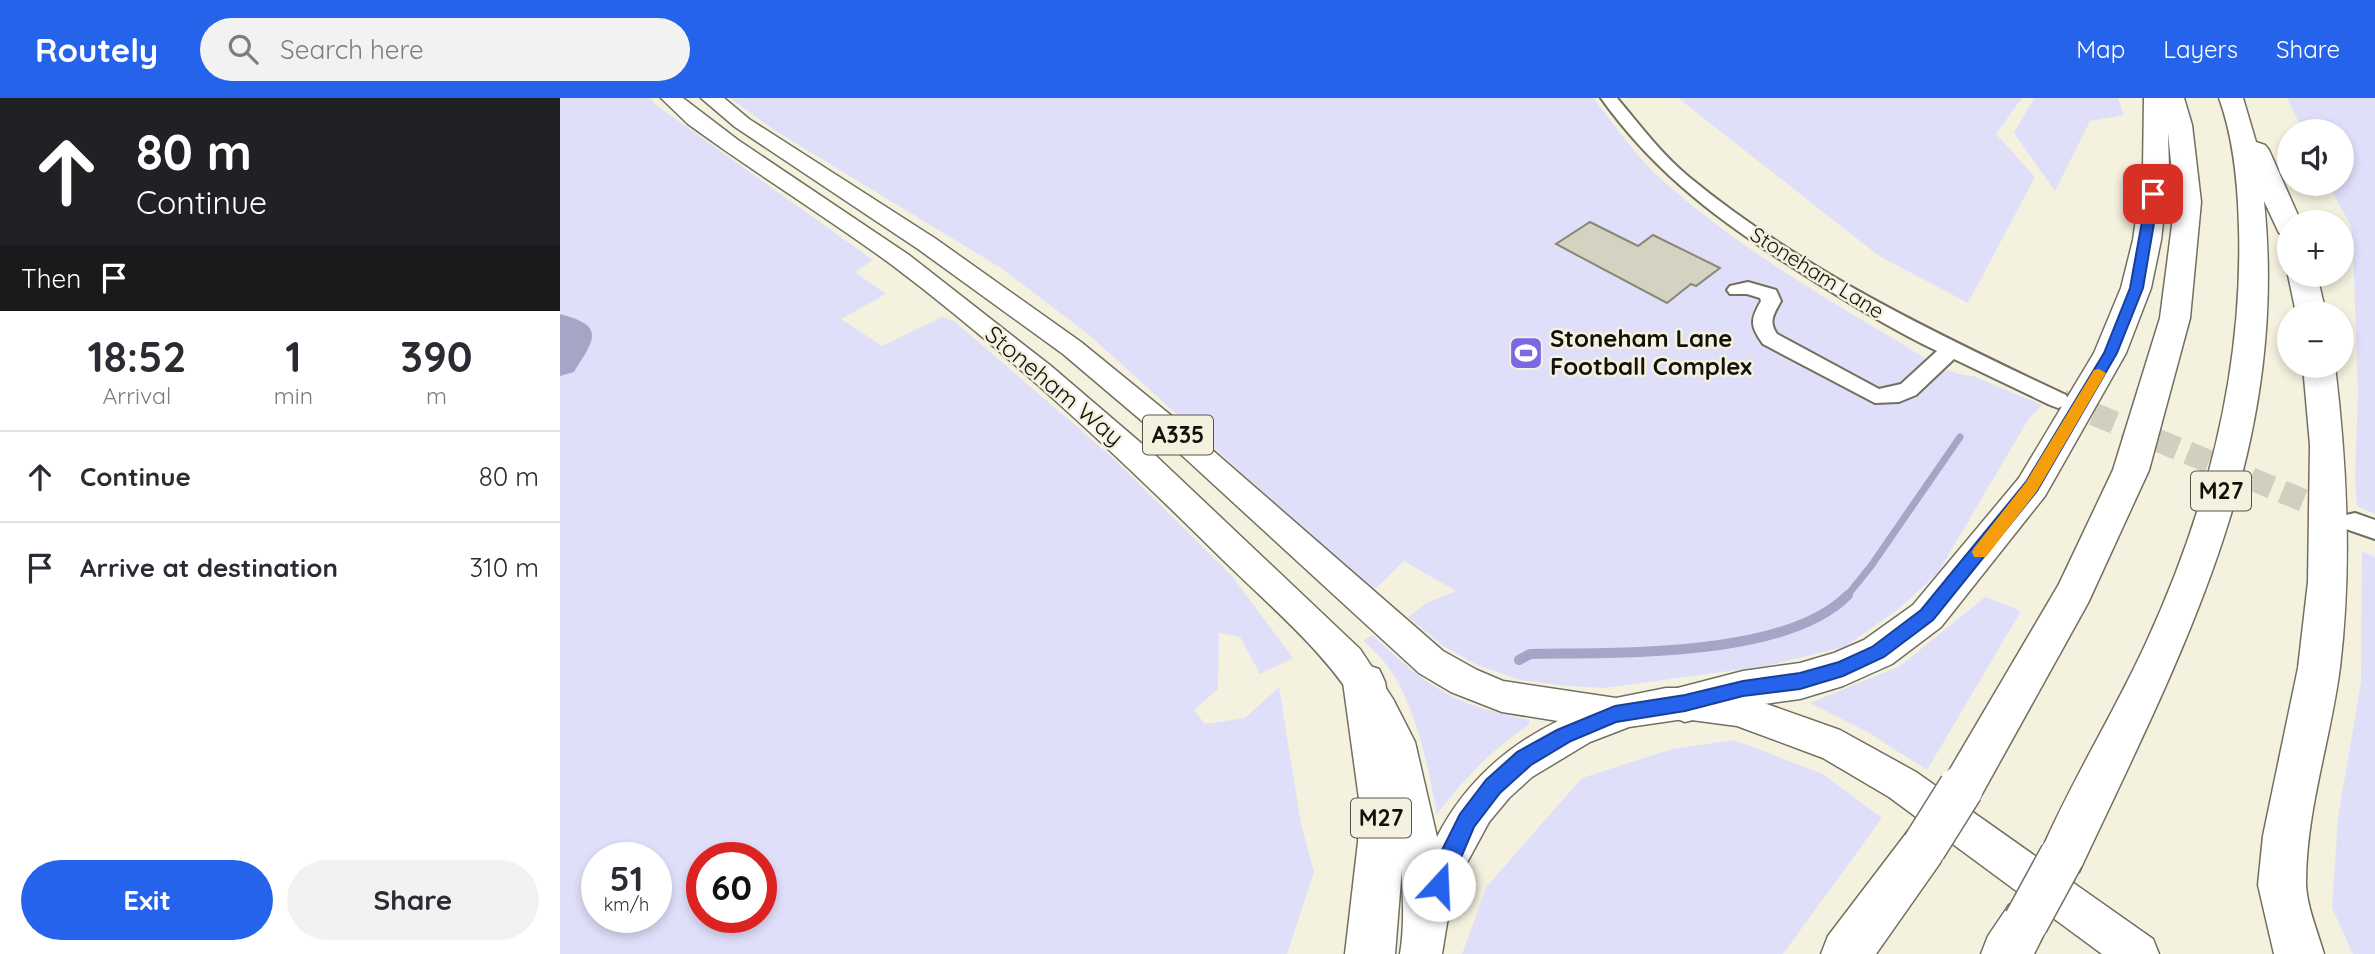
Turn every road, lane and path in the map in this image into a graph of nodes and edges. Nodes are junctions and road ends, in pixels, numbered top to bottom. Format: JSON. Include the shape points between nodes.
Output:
{"nodes":[{"id":1,"x":671,"y":98,"type":"edge"},
{"id":2,"x":711,"y":98,"type":"edge"},
{"id":3,"x":1609,"y":98,"type":"edge"},
{"id":4,"x":2156,"y":98,"type":"edge"},
{"id":5,"x":2172,"y":98,"type":"edge"},
{"id":6,"x":2233,"y":102,"type":"edge"},
{"id":7,"x":2283,"y":210,"type":"edge"},
{"id":8,"x":1737,"y":290,"type":"dead end"},
{"id":9,"x":1950,"y":350,"type":"junction"},
{"id":10,"x":2320,"y":378,"type":"edge"},
{"id":11,"x":2058,"y":400,"type":"tunnel mouth"},
{"id":12,"x":1364,"y":682,"type":"junction"},
{"id":13,"x":1685,"y":703,"type":"junction"},
{"id":14,"x":1615,"y":715,"type":"junction"},
{"id":15,"x":2016,"y":938,"type":"edge"},
{"id":16,"x":1423,"y":942,"type":"edge"},
{"id":17,"x":1370,"y":954,"type":"edge"},
{"id":18,"x":1846,"y":954,"type":"edge"},
{"id":19,"x":2138,"y":954,"type":"edge"},
{"id":20,"x":2299,"y":954,"type":"edge"}],
"edges":[{"from":1,"to":12,"type":"main road","name":"Stoneham Way","number":"A335","via":[[730,145],[900,260],[1041,372],[1287,600]]},
{"from":2,"to":14,"type":"main road","name":"Stoneham Way","number":"A335","via":[[1072,348],[1185,442],[1431,662],[1502,696]]},
{"from":3,"to":9,"type":"street","name":"Stoneham Lane","via":[[1657,156],[1704,198],[1853,298]]},
{"from":4,"to":13,"type":"highway","via":[[2156,170],[2136,288],[2110,353],[2023,498],[1927,615],[1878,652],[1800,681],[1743,688]]},
{"from":5,"to":18,"type":"highway","bridge":true,"via":[[2180,125],[2187,215],[2175,318],[2131,470],[2074,592],[1961,788]]},
{"from":6,"to":7,"type":"highway","number":"M27"},
{"from":6,"to":15,"type":"highway","number":"M27","bridge":true,"via":[[2249,179],[2257,262],[2250,363],[2218,507],[2168,640],[2062,856]]},
{"from":8,"to":9,"type":"street","via":[[1748,288],[1769,295],[1771,301],[1761,318],[1770,339],[1875,396],[1903,395]]},
{"from":9,"to":11,"type":"street","name":"Stoneham Lane"},
{"from":10,"to":20,"type":"highway","via":[[2327,445],[2327,582],[2319,668],[2286,836],[2281,885]]},
{"from":12,"to":16,"type":"main road","name":"Stoneham Way","number":"A335","via":[[1395,742],[1405,775],[1417,832]]},
{"from":12,"to":17,"type":"highway","number":"M27","via":[[1382,799]]},
{"from":13,"to":14,"type":"main road"},
{"from":13,"to":19,"type":"main road","via":[[1753,715],[1846,750],[1909,789]]},
{"from":14,"to":16,"type":"main road","via":[[1524,759],[1493,786],[1467,820],[1451,852]]}]}
